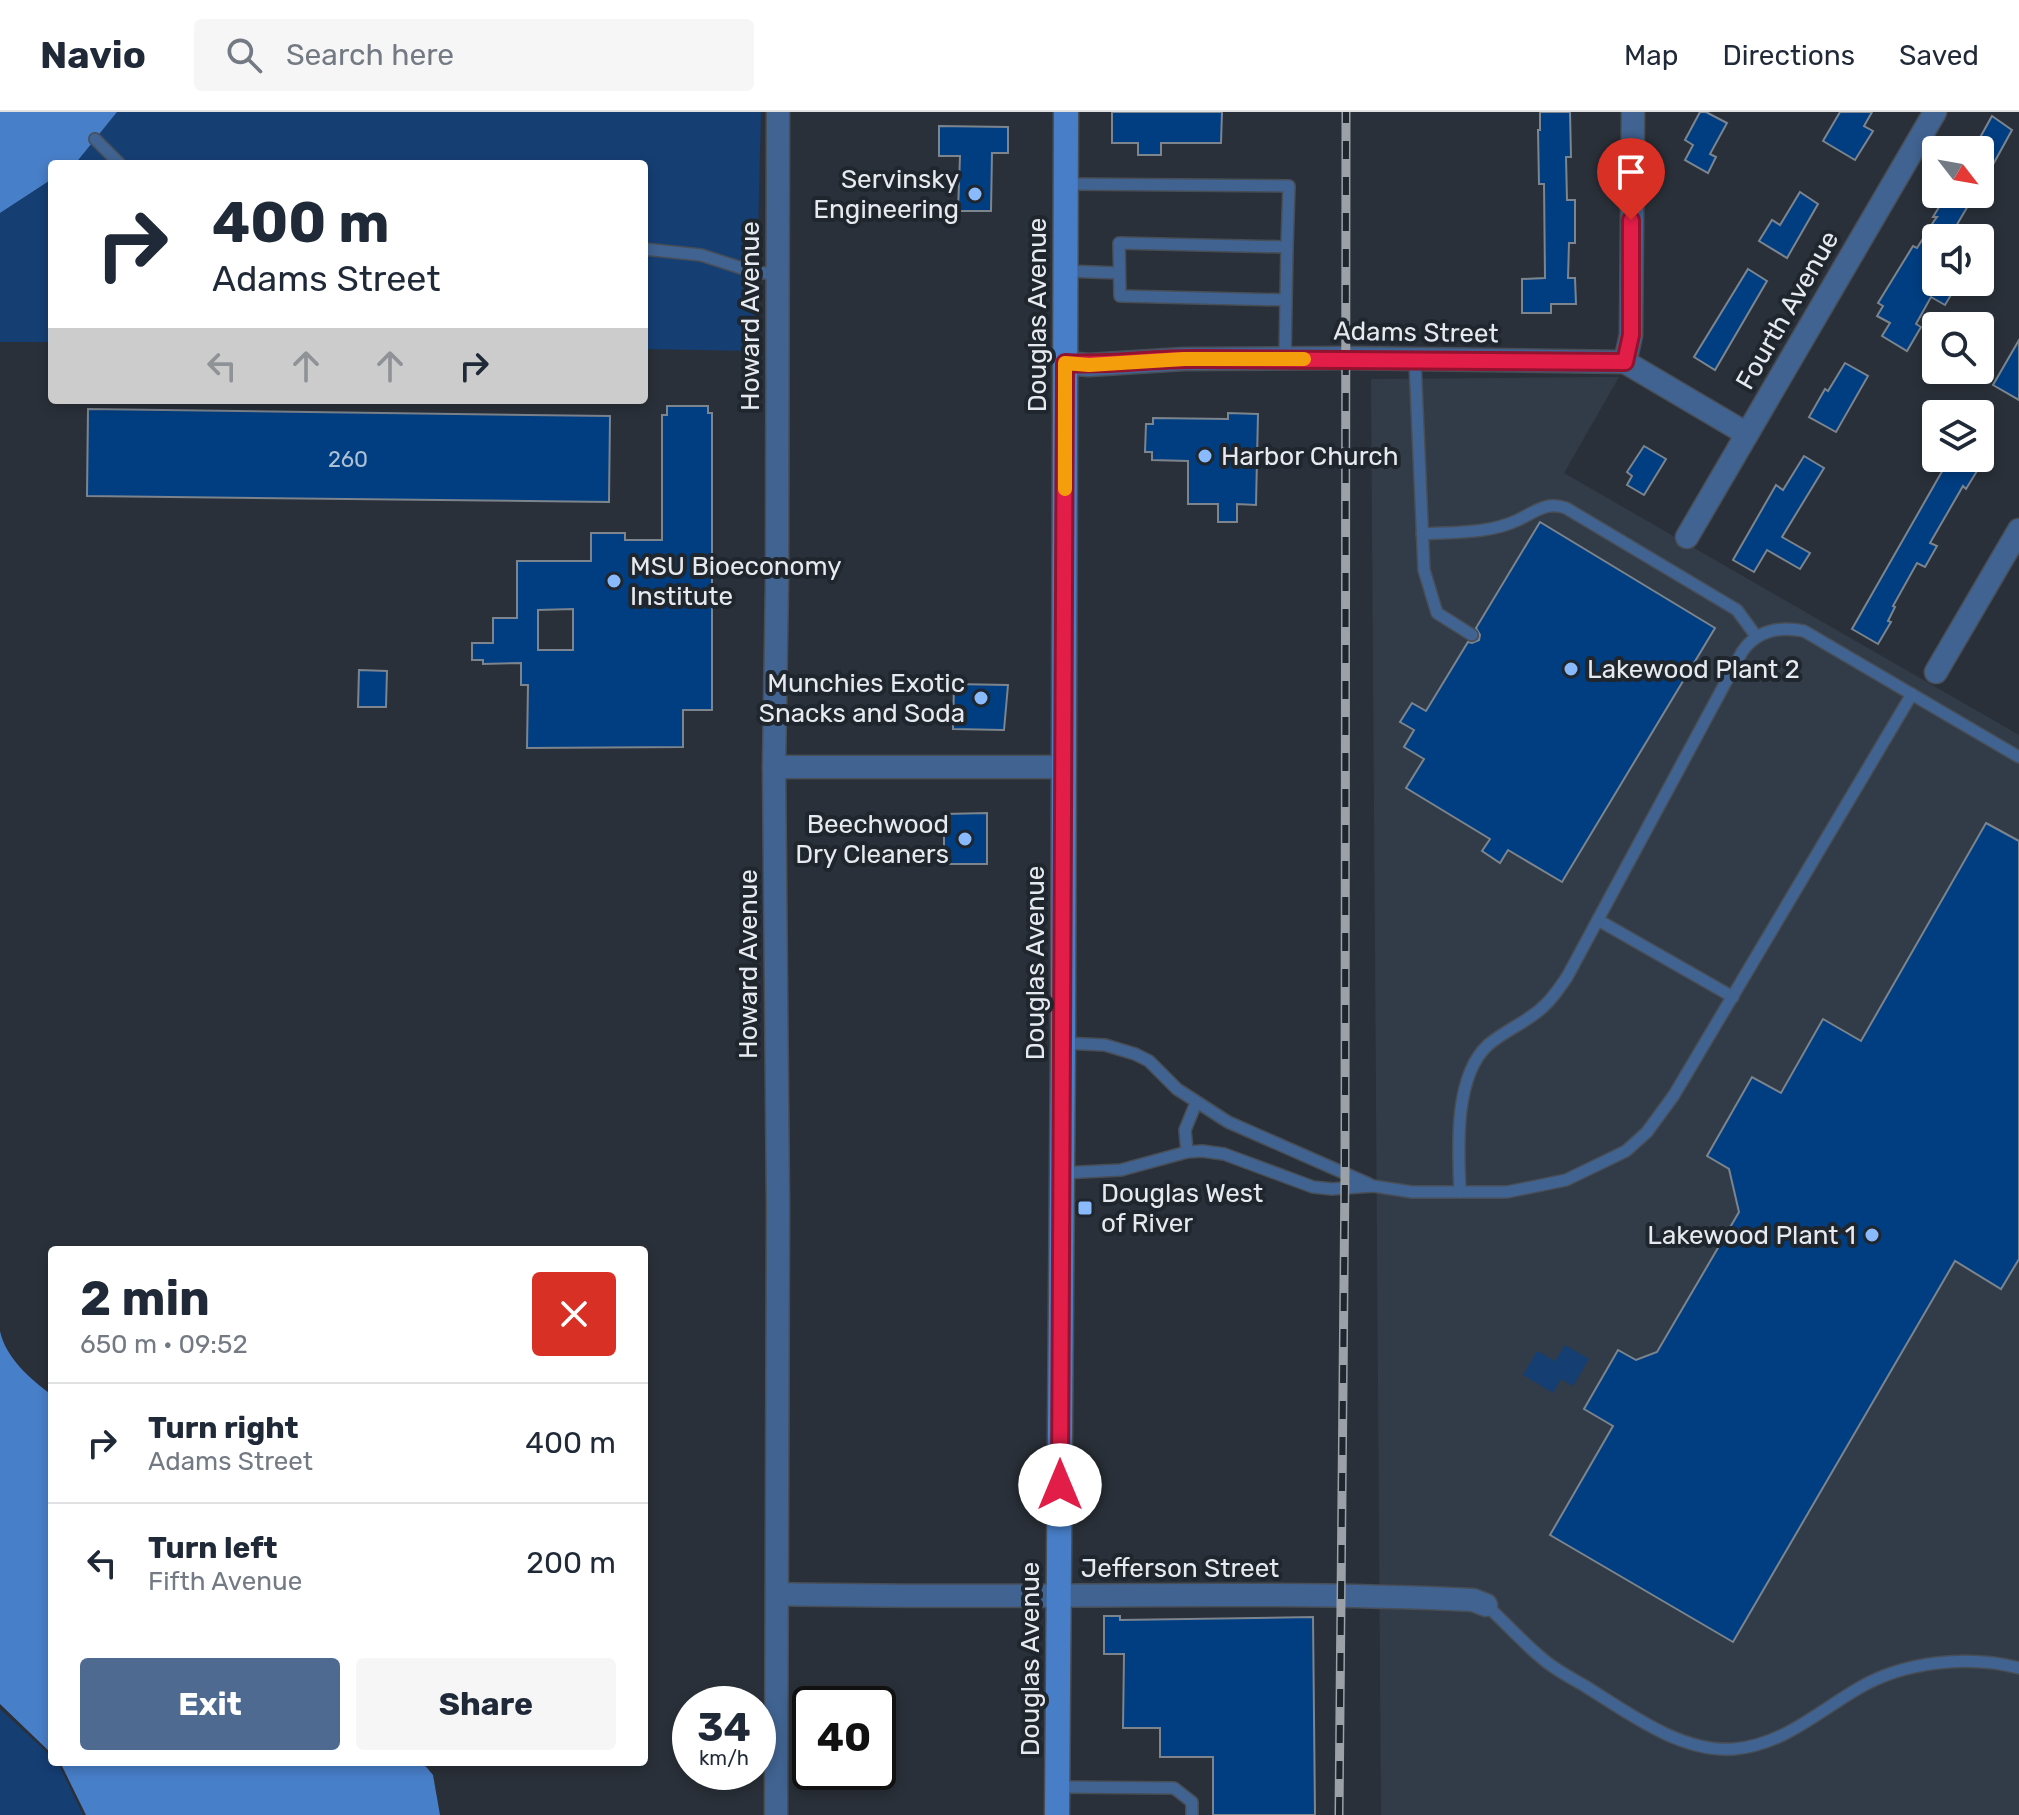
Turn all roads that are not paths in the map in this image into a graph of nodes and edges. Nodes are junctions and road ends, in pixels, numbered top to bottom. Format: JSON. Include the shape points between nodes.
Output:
{"nodes":[{"id":1,"x":778,"y":112,"type":"edge"},
{"id":2,"x":1066,"y":112,"type":"edge"},
{"id":3,"x":1633,"y":112,"type":"edge"},
{"id":4,"x":1935,"y":112,"type":"edge"},
{"id":5,"x":95,"y":139,"type":"dead end"},
{"id":6,"x":116,"y":160,"type":"edge"},
{"id":7,"x":1065,"y":184,"type":"junction"},
{"id":8,"x":1287,"y":247,"type":"junction"},
{"id":9,"x":648,"y":249,"type":"edge"},
{"id":10,"x":1066,"y":271,"type":"junction"},
{"id":11,"x":1119,"y":273,"type":"junction"},
{"id":12,"x":778,"y":274,"type":"junction"},
{"id":13,"x":1286,"y":300,"type":"junction"},
{"id":14,"x":1285,"y":360,"type":"junction"},
{"id":15,"x":1415,"y":361,"type":"junction"},
{"id":16,"x":1625,"y":362,"type":"junction"},
{"id":17,"x":1065,"y":363,"type":"junction"},
{"id":18,"x":1747,"y":434,"type":"junction"},
{"id":19,"x":2019,"y":530,"type":"edge"},
{"id":20,"x":1422,"y":534,"type":"junction"},
{"id":21,"x":1687,"y":537,"type":"dead end"},
{"id":22,"x":1472,"y":635,"type":"dead end"},
{"id":23,"x":1756,"y":636,"type":"junction"},
{"id":24,"x":1936,"y":672,"type":"dead end"},
{"id":25,"x":1912,"y":694,"type":"junction"},
{"id":26,"x":2019,"y":757,"type":"edge"},
{"id":27,"x":774,"y":767,"type":"junction"},
{"id":28,"x":1064,"y":767,"type":"junction"},
{"id":29,"x":1598,"y":920,"type":"junction"},
{"id":30,"x":1733,"y":997,"type":"junction"},
{"id":31,"x":1063,"y":1043,"type":"junction"},
{"id":32,"x":1196,"y":1103,"type":"junction"},
{"id":33,"x":1187,"y":1152,"type":"junction"},
{"id":34,"x":1062,"y":1173,"type":"junction"},
{"id":35,"x":1373,"y":1186,"type":"junction"},
{"id":36,"x":1460,"y":1192,"type":"junction"},
{"id":37,"x":777,"y":1594,"type":"junction"},
{"id":38,"x":1058,"y":1595,"type":"junction"},
{"id":39,"x":1486,"y":1605,"type":"joint"},
{"id":40,"x":2019,"y":1668,"type":"edge"},
{"id":41,"x":1057,"y":1787,"type":"junction"},
{"id":42,"x":776,"y":1815,"type":"edge"},
{"id":43,"x":1057,"y":1815,"type":"edge"},
{"id":44,"x":1192,"y":1815,"type":"edge"}],
"edges":[{"from":1,"to":12,"type":"street","name":"Howard Avenue"},
{"from":2,"to":7,"type":"street","name":"Douglas Avenue"},
{"from":3,"to":16,"type":"street","via":[[1631,335]]},
{"from":4,"to":18,"type":"street","name":"Fourth Avenue"},
{"from":5,"to":6,"type":"lane"},
{"from":7,"to":8,"type":"lane","via":[[1289,186]]},
{"from":7,"to":10,"type":"street","name":"Douglas Avenue"},
{"from":8,"to":11,"type":"lane","via":[[1119,243]]},
{"from":8,"to":13,"type":"lane"},
{"from":9,"to":12,"type":"lane","via":[[701,255]]},
{"from":10,"to":11,"type":"lane"},
{"from":10,"to":17,"type":"street","name":"Douglas Avenue"},
{"from":11,"to":13,"type":"lane","via":[[1120,296]]},
{"from":12,"to":27,"type":"street","name":"Howard Avenue"},
{"from":13,"to":14,"type":"lane"},
{"from":14,"to":15,"type":"street","name":"Adams Street"},
{"from":14,"to":17,"type":"street","name":"Adams Street"},
{"from":15,"to":16,"type":"street","name":"Adams Street"},
{"from":15,"to":20,"type":"lane"},
{"from":16,"to":18,"type":"street"},
{"from":17,"to":28,"type":"street","name":"Douglas Avenue"},
{"from":18,"to":21,"type":"street","name":"Fourth Avenue"},
{"from":19,"to":24,"type":"street"},
{"from":20,"to":22,"type":"lane","via":[[1424,570],[1437,613]]},
{"from":20,"to":23,"type":"lane","via":[[1486,531],[1545,506],[1566,508],[1737,610]]},
{"from":23,"to":25,"type":"lane","via":[[1780,628],[1804,631]]},
{"from":23,"to":29,"type":"lane","via":[[1742,652]]},
{"from":25,"to":26,"type":"lane"},
{"from":25,"to":30,"type":"lane"},
{"from":27,"to":28,"type":"street"},
{"from":27,"to":37,"type":"street","name":"Howard Avenue"},
{"from":28,"to":31,"type":"street","name":"Douglas Avenue"},
{"from":29,"to":30,"type":"lane"},
{"from":29,"to":36,"type":"lane","via":[[1555,994],[1476,1059],[1462,1112]]},
{"from":30,"to":36,"type":"lane","via":[[1657,1119],[1626,1151],[1539,1187]]},
{"from":31,"to":32,"type":"lane","via":[[1105,1045],[1135,1054]]},
{"from":31,"to":34,"type":"street","name":"Douglas Avenue"},
{"from":32,"to":33,"type":"lane","via":[[1185,1130]]},
{"from":32,"to":35,"type":"lane"},
{"from":33,"to":34,"type":"lane","via":[[1121,1170]]},
{"from":33,"to":35,"type":"lane","via":[[1224,1154],[1313,1187]]},
{"from":34,"to":38,"type":"street","name":"Douglas Avenue"},
{"from":35,"to":36,"type":"lane"},
{"from":37,"to":38,"type":"street","name":"Jefferson Street"},
{"from":37,"to":42,"type":"street","name":"Howard Avenue"},
{"from":38,"to":39,"type":"street","name":"Jefferson Street","via":[[1459,1599]]},
{"from":38,"to":41,"type":"street","name":"Douglas Avenue"},
{"from":39,"to":40,"type":"lane","via":[[1547,1662],[1672,1737],[1700,1747],[1735,1749],[1772,1740],[1861,1686],[1894,1673],[1944,1662]]},
{"from":41,"to":43,"type":"street","name":"Douglas Avenue"},
{"from":41,"to":44,"type":"lane","via":[[1174,1788],[1192,1802]]}]}
